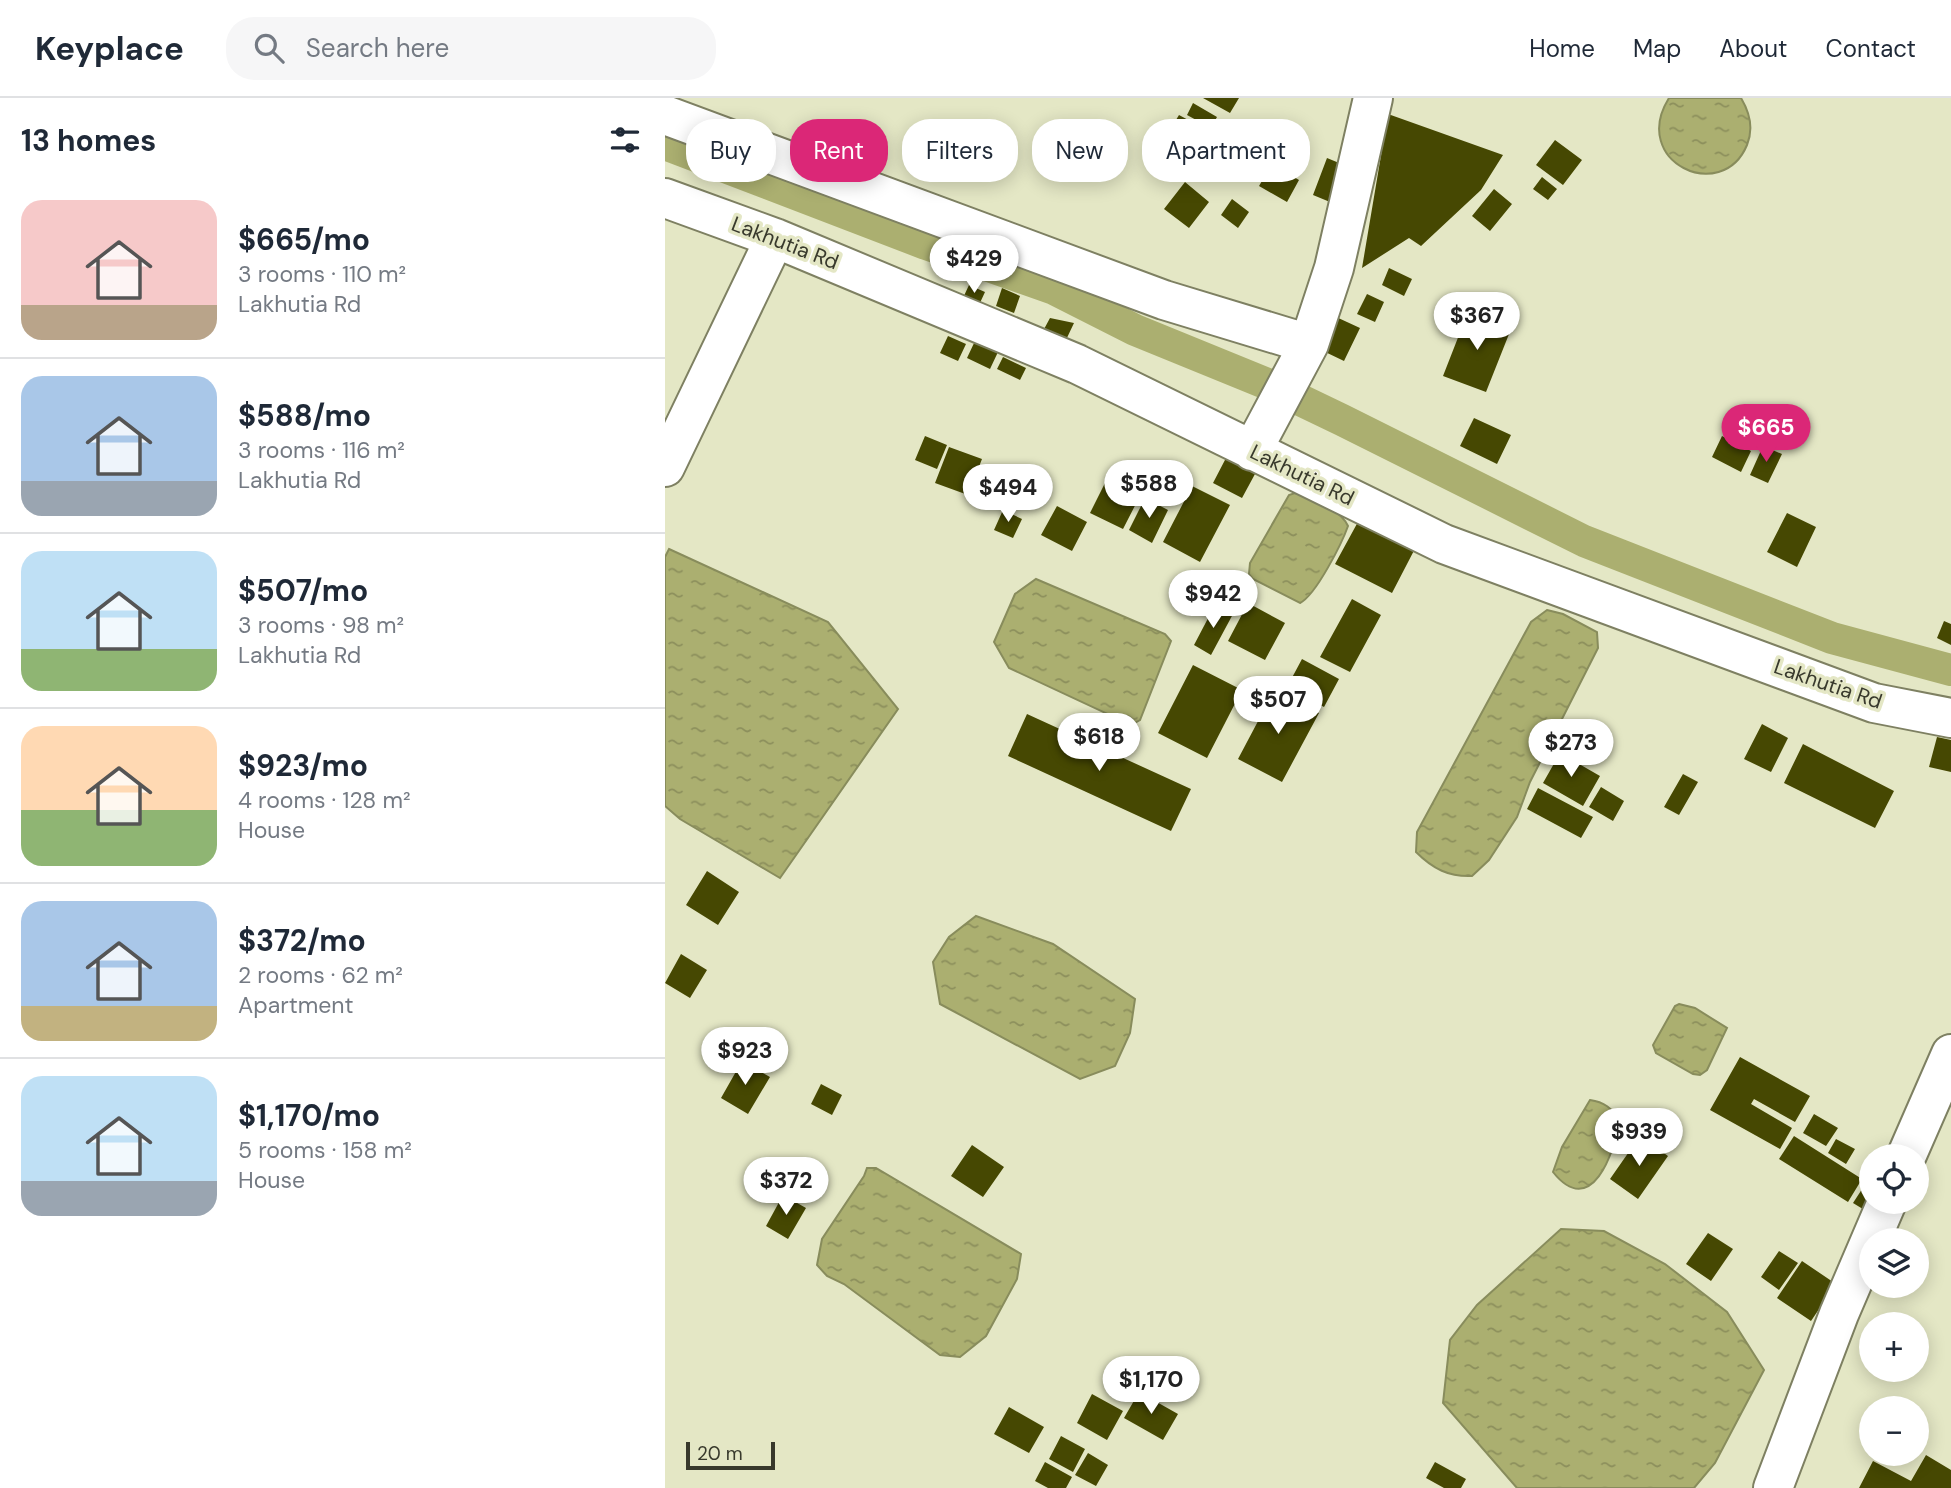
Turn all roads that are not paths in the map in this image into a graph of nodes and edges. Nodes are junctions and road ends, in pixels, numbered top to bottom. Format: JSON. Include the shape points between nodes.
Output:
{"nodes":[{"id":1,"x":1373,"y":98,"type":"edge"},
{"id":2,"x":665,"y":116,"type":"edge"},
{"id":3,"x":665,"y":198,"type":"edge"},
{"id":4,"x":775,"y":238,"type":"junction"},
{"id":5,"x":1303,"y":357,"type":"junction"},
{"id":6,"x":1261,"y":435,"type":"junction"},
{"id":7,"x":665,"y":467,"type":"edge"},
{"id":8,"x":1951,"y":718,"type":"edge"},
{"id":9,"x":1951,"y":1054,"type":"edge"},
{"id":10,"x":1912,"y":1144,"type":"edge"},
{"id":11,"x":1882,"y":1214,"type":"edge"},
{"id":12,"x":1773,"y":1488,"type":"edge"}],
"edges":[{"from":1,"to":5,"type":"street","via":[[1334,268]]},
{"from":2,"to":5,"type":"street","via":[[1164,300]]},
{"from":3,"to":4,"type":"street","name":"Lakhutia Rd"},
{"from":4,"to":6,"type":"street","name":"Lakhutia Rd"},
{"from":4,"to":7,"type":"street"},
{"from":5,"to":6,"type":"street"},
{"from":6,"to":8,"type":"street","name":"Lakhutia Rd","via":[[1444,544],[1874,703]]},
{"from":9,"to":10,"type":"street"},
{"from":11,"to":12,"type":"street"}]}
